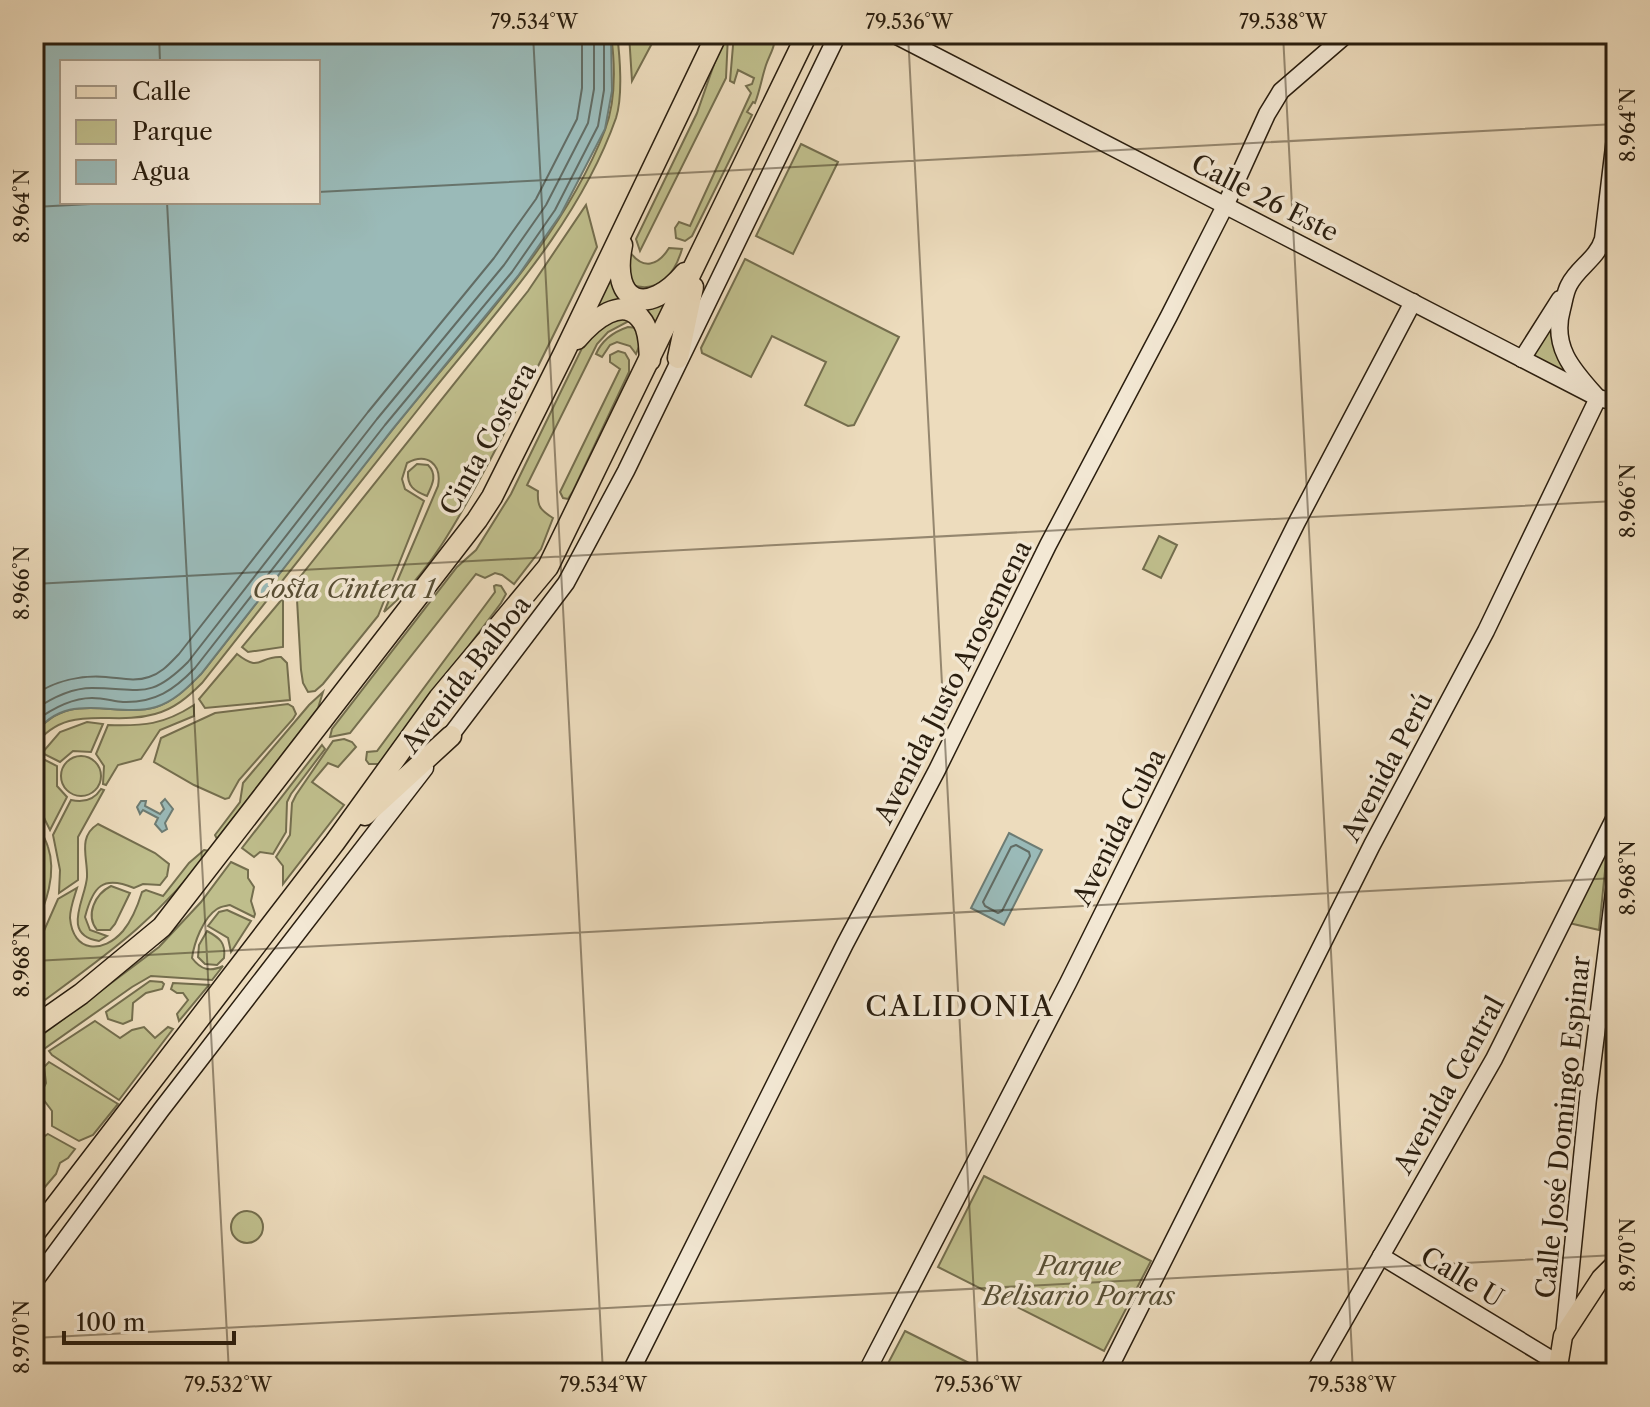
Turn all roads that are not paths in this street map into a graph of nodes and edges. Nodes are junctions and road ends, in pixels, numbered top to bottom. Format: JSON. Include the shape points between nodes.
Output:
{"nodes":[{"id":1,"x":717,"y":34,"type":"edge"},
{"id":2,"x":807,"y":34,"type":"edge"},
{"id":3,"x":838,"y":34,"type":"edge"},
{"id":4,"x":893,"y":34,"type":"edge"},
{"id":5,"x":1347,"y":34,"type":"edge"},
{"id":6,"x":1616,"y":130,"type":"edge"},
{"id":7,"x":1226,"y":204,"type":"junction"},
{"id":8,"x":625,"y":229,"type":"junction"},
{"id":9,"x":699,"y":256,"type":"junction"},
{"id":10,"x":1569,"y":284,"type":"junction"},
{"id":11,"x":1413,"y":302,"type":"junction"},
{"id":12,"x":564,"y":353,"type":"junction"},
{"id":13,"x":678,"y":358,"type":"junction"},
{"id":14,"x":1522,"y":359,"type":"junction"},
{"id":15,"x":650,"y":360,"type":"junction"},
{"id":16,"x":1598,"y":398,"type":"junction"},
{"id":17,"x":1616,"y":402,"type":"edge"},
{"id":18,"x":451,"y":736,"type":"junction"},
{"id":19,"x":1614,"y":828,"type":"edge"},
{"id":20,"x":335,"y":842,"type":"junction"},
{"id":21,"x":1616,"y":876,"type":"edge"},
{"id":22,"x":34,"y":1027,"type":"edge"},
{"id":23,"x":34,"y":1234,"type":"edge"},
{"id":24,"x":1381,"y":1256,"type":"junction"},
{"id":25,"x":1616,"y":1263,"type":"edge"},
{"id":26,"x":34,"y":1282,"type":"edge"},
{"id":27,"x":1563,"y":1336,"type":"junction"},
{"id":28,"x":1558,"y":1368,"type":"edge"},
{"id":29,"x":630,"y":1373,"type":"edge"},
{"id":30,"x":866,"y":1373,"type":"edge"},
{"id":31,"x":1107,"y":1373,"type":"edge"},
{"id":32,"x":1314,"y":1373,"type":"edge"}],
"edges":[{"from":1,"to":8,"type":"highway","name":"Cinta Costera"},
{"from":2,"to":9,"type":"highway","name":"Avenida Balboa"},
{"from":3,"to":13,"type":"street","name":"Avenida Balboa"},
{"from":4,"to":7,"type":"street","name":"Calle 26 Este"},
{"from":5,"to":7,"type":"street","name":"Avenida Justo Arosemena","via":[[1281,91]]},
{"from":6,"to":10,"type":"street","via":[[1600,249]]},
{"from":7,"to":11,"type":"street","name":"Calle 26 Este"},
{"from":7,"to":29,"type":"street","name":"Avenida Justo Arosemena"},
{"from":8,"to":9,"type":"highway","via":[[619,277],[625,291],[636,298],[664,294]]},
{"from":8,"to":12,"type":"highway","name":"Cinta Costera"},
{"from":9,"to":13,"type":"highway"},
{"from":9,"to":15,"type":"highway","name":"Avenida Balboa"},
{"from":10,"to":14,"type":"street"},
{"from":10,"to":16,"type":"street","via":[[1559,341],[1572,368]]},
{"from":11,"to":14,"type":"street","name":"Calle 26 Este"},
{"from":11,"to":30,"type":"street","name":"Avenida Cuba"},
{"from":12,"to":15,"type":"highway","via":[[601,316],[619,310],[643,322]]},
{"from":12,"to":22,"type":"highway","name":"Cinta Costera","via":[[477,520],[188,895],[141,946]]},
{"from":13,"to":18,"type":"street","name":"Avenida Balboa","via":[[566,583]]},
{"from":14,"to":16,"type":"street","name":"Calle 26 Este"},
{"from":15,"to":20,"type":"highway","name":"Avenida Balboa","via":[[548,567],[439,698]]},
{"from":16,"to":17,"type":"street","name":"Calle 26 Este"},
{"from":16,"to":31,"type":"street","name":"Avenida Perú","via":[[1486,631],[1372,845]]},
{"from":18,"to":20,"type":"highway"},
{"from":18,"to":26,"type":"street","name":"Avenida Balboa"},
{"from":19,"to":24,"type":"street","name":"Avenida Central","via":[[1494,1059]]},
{"from":20,"to":23,"type":"highway","name":"Avenida Balboa"},
{"from":21,"to":27,"type":"street","name":"Calle José Domingo Espinar"},
{"from":24,"to":28,"type":"street","name":"Calle U"},
{"from":24,"to":32,"type":"street","name":"Avenida Central"},
{"from":25,"to":27,"type":"main road"},
{"from":27,"to":28,"type":"main road"}]}
